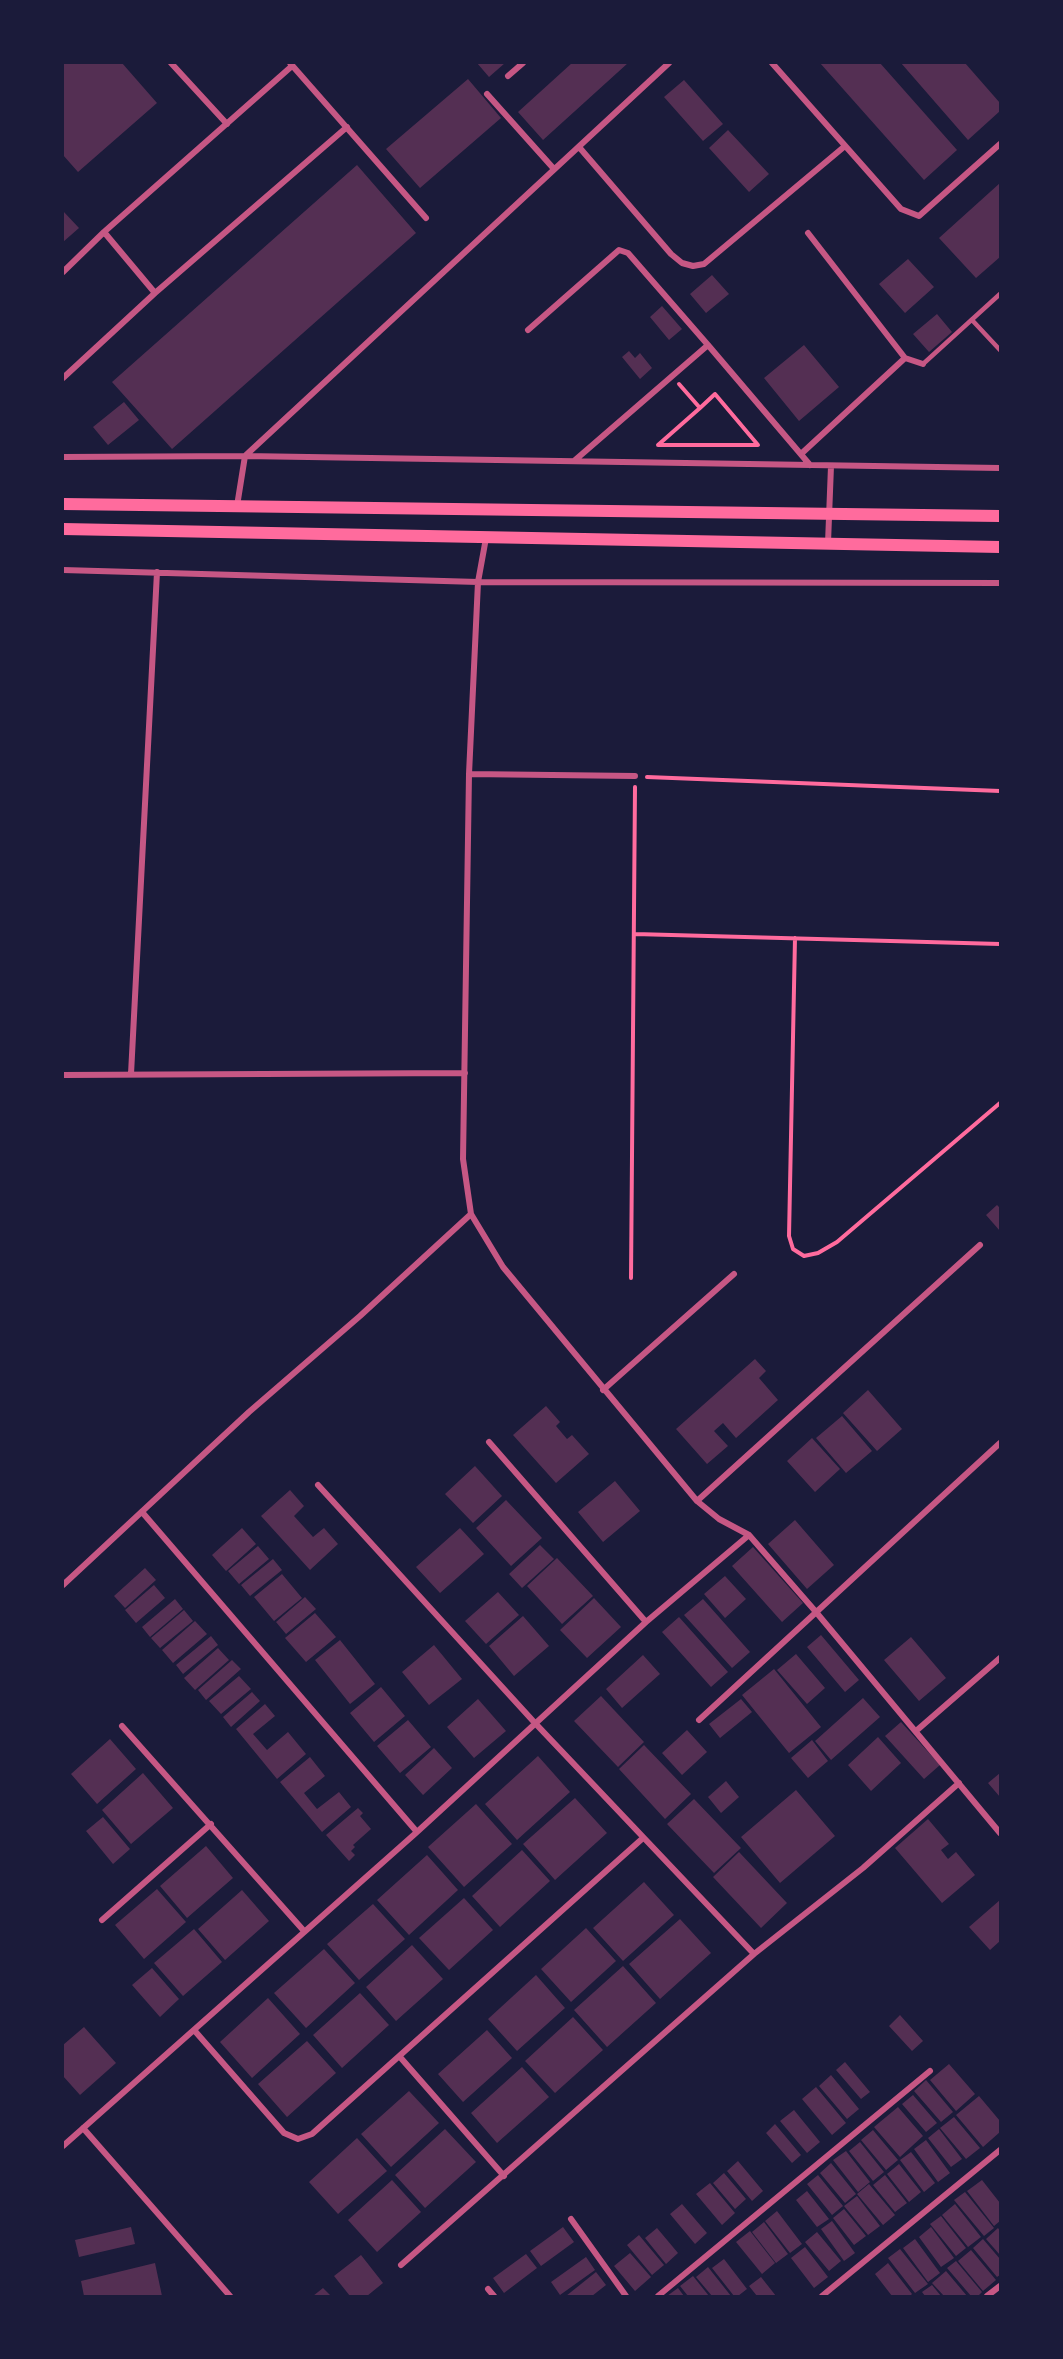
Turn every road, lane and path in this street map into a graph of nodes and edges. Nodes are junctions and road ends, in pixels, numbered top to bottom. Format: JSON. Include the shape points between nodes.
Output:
{"nodes":[{"id":1,"x":171,"y":63,"type":"edge"},
{"id":2,"x":523,"y":63,"type":"edge"},
{"id":3,"x":669,"y":63,"type":"edge"},
{"id":4,"x":772,"y":63,"type":"edge"},
{"id":5,"x":291,"y":64,"type":"edge"},
{"id":6,"x":508,"y":76,"type":"dead end"},
{"id":7,"x":487,"y":94,"type":"dead end"},
{"id":8,"x":227,"y":124,"type":"junction"},
{"id":9,"x":347,"y":127,"type":"junction"},
{"id":10,"x":1000,"y":144,"type":"edge"},
{"id":11,"x":845,"y":146,"type":"junction"},
{"id":12,"x":579,"y":147,"type":"junction"},
{"id":13,"x":554,"y":169,"type":"junction"},
{"id":14,"x":426,"y":218,"type":"dead end"},
{"id":15,"x":104,"y":232,"type":"junction"},
{"id":16,"x":808,"y":233,"type":"dead end"},
{"id":17,"x":63,"y":272,"type":"edge"},
{"id":18,"x":155,"y":293,"type":"junction"},
{"id":19,"x":1000,"y":294,"type":"edge"},
{"id":20,"x":972,"y":320,"type":"junction"},
{"id":21,"x":528,"y":330,"type":"dead end"},
{"id":22,"x":708,"y":345,"type":"junction"},
{"id":23,"x":1000,"y":350,"type":"edge"},
{"id":24,"x":905,"y":358,"type":"junction"},
{"id":25,"x":923,"y":364,"type":"joint"},
{"id":26,"x":672,"y":376,"type":"junction"},
{"id":27,"x":63,"y":378,"type":"edge"},
{"id":28,"x":700,"y":408,"type":"junction"},
{"id":29,"x":801,"y":454,"type":"junction"},
{"id":30,"x":244,"y":456,"type":"junction"},
{"id":31,"x":63,"y":457,"type":"edge"},
{"id":32,"x":574,"y":461,"type":"junction"},
{"id":33,"x":810,"y":465,"type":"junction"},
{"id":34,"x":831,"y":466,"type":"junction"},
{"id":35,"x":1000,"y":468,"type":"edge"},
{"id":36,"x":63,"y":504,"type":"edge"},
{"id":37,"x":237,"y":506,"type":"junction"},
{"id":38,"x":830,"y":514,"type":"junction"},
{"id":39,"x":1000,"y":516,"type":"edge"},
{"id":40,"x":63,"y":529,"type":"edge"},
{"id":41,"x":487,"y":536,"type":"junction"},
{"id":42,"x":828,"y":543,"type":"junction"},
{"id":43,"x":1000,"y":547,"type":"edge"},
{"id":44,"x":63,"y":570,"type":"edge"},
{"id":45,"x":157,"y":572,"type":"junction"},
{"id":46,"x":478,"y":582,"type":"junction"},
{"id":47,"x":1000,"y":583,"type":"edge"},
{"id":48,"x":469,"y":774,"type":"junction"},
{"id":49,"x":635,"y":776,"type":"junction"},
{"id":50,"x":1000,"y":791,"type":"edge"},
{"id":51,"x":634,"y":934,"type":"junction"},
{"id":52,"x":795,"y":938,"type":"junction"},
{"id":53,"x":1000,"y":944,"type":"edge"},
{"id":54,"x":465,"y":1073,"type":"junction"},
{"id":55,"x":131,"y":1074,"type":"junction"},
{"id":56,"x":63,"y":1075,"type":"edge"},
{"id":57,"x":1000,"y":1103,"type":"edge"},
{"id":58,"x":471,"y":1214,"type":"junction"},
{"id":59,"x":980,"y":1245,"type":"dead end"},
{"id":60,"x":734,"y":1274,"type":"dead end"},
{"id":61,"x":631,"y":1278,"type":"dead end"},
{"id":62,"x":603,"y":1390,"type":"junction"},
{"id":63,"x":489,"y":1442,"type":"dead end"},
{"id":64,"x":999,"y":1446,"type":"edge"},
{"id":65,"x":318,"y":1485,"type":"dead end"},
{"id":66,"x":697,"y":1501,"type":"junction"},
{"id":67,"x":142,"y":1512,"type":"junction"},
{"id":68,"x":749,"y":1535,"type":"junction"},
{"id":69,"x":63,"y":1585,"type":"edge"},
{"id":70,"x":816,"y":1612,"type":"junction"},
{"id":71,"x":646,"y":1622,"type":"junction"},
{"id":72,"x":1000,"y":1658,"type":"edge"},
{"id":73,"x":699,"y":1720,"type":"dead end"},
{"id":74,"x":534,"y":1722,"type":"junction"},
{"id":75,"x":122,"y":1726,"type":"dead end"},
{"id":76,"x":916,"y":1731,"type":"junction"},
{"id":77,"x":959,"y":1783,"type":"junction"},
{"id":78,"x":211,"y":1824,"type":"junction"},
{"id":79,"x":417,"y":1832,"type":"junction"},
{"id":80,"x":1000,"y":1833,"type":"edge"},
{"id":81,"x":643,"y":1838,"type":"junction"},
{"id":82,"x":102,"y":1920,"type":"dead end"},
{"id":83,"x":304,"y":1931,"type":"junction"},
{"id":84,"x":754,"y":1954,"type":"junction"},
{"id":85,"x":194,"y":2030,"type":"junction"},
{"id":86,"x":400,"y":2057,"type":"junction"},
{"id":87,"x":930,"y":2071,"type":"dead end"},
{"id":88,"x":83,"y":2128,"type":"junction"},
{"id":89,"x":63,"y":2146,"type":"edge"},
{"id":90,"x":1000,"y":2150,"type":"edge"},
{"id":91,"x":504,"y":2176,"type":"junction"},
{"id":92,"x":571,"y":2219,"type":"dead end"},
{"id":93,"x":401,"y":2265,"type":"dead end"},
{"id":94,"x":1000,"y":2286,"type":"edge"},
{"id":95,"x":488,"y":2289,"type":"dead end"},
{"id":96,"x":230,"y":2296,"type":"edge"},
{"id":97,"x":494,"y":2296,"type":"edge"},
{"id":98,"x":626,"y":2296,"type":"edge"},
{"id":99,"x":658,"y":2296,"type":"edge"},
{"id":100,"x":822,"y":2296,"type":"edge"},
{"id":101,"x":987,"y":2296,"type":"edge"}],
"edges":[{"from":1,"to":8,"type":"street"},
{"from":2,"to":6,"type":"street"},
{"from":3,"to":12,"type":"street"},
{"from":4,"to":11,"type":"street"},
{"from":5,"to":8,"type":"street"},
{"from":5,"to":9,"type":"street"},
{"from":7,"to":13,"type":"street"},
{"from":8,"to":15,"type":"street"},
{"from":9,"to":14,"type":"street"},
{"from":9,"to":18,"type":"street"},
{"from":10,"to":11,"type":"street","via":[[919,216],[900,209]]},
{"from":11,"to":12,"type":"street","via":[[704,264],[693,266],[672,254]]},
{"from":12,"to":13,"type":"street"},
{"from":13,"to":30,"type":"street"},
{"from":15,"to":17,"type":"street"},
{"from":15,"to":18,"type":"street"},
{"from":16,"to":24,"type":"street"},
{"from":18,"to":27,"type":"street"},
{"from":19,"to":20,"type":"lane"},
{"from":20,"to":23,"type":"lane"},
{"from":20,"to":25,"type":"lane"},
{"from":21,"to":22,"type":"street","via":[[619,250],[628,253]]},
{"from":22,"to":26,"type":"street"},
{"from":22,"to":29,"type":"street"},
{"from":24,"to":25,"type":"street"},
{"from":24,"to":29,"type":"street"},
{"from":26,"to":28,"type":"path"},
{"from":26,"to":32,"type":"street"},
{"from":28,"to":28,"type":"path","via":[[715,394],[758,445],[658,445]]},
{"from":29,"to":33,"type":"street"},
{"from":30,"to":31,"type":"street"},
{"from":30,"to":32,"type":"street"},
{"from":30,"to":37,"type":"street"},
{"from":32,"to":33,"type":"street"},
{"from":33,"to":34,"type":"street"},
{"from":34,"to":35,"type":"street"},
{"from":34,"to":38,"type":"street"},
{"from":36,"to":37,"type":"main road"},
{"from":37,"to":38,"type":"main road"},
{"from":38,"to":39,"type":"main road"},
{"from":38,"to":42,"type":"street"},
{"from":40,"to":41,"type":"main road"},
{"from":41,"to":42,"type":"main road"},
{"from":41,"to":46,"type":"street"},
{"from":42,"to":43,"type":"main road"},
{"from":44,"to":45,"type":"street"},
{"from":45,"to":46,"type":"street"},
{"from":45,"to":55,"type":"street"},
{"from":46,"to":47,"type":"street"},
{"from":46,"to":48,"type":"street"},
{"from":48,"to":49,"type":"street"},
{"from":48,"to":54,"type":"street"},
{"from":49,"to":50,"type":"path"},
{"from":49,"to":51,"type":"path"},
{"from":51,"to":52,"type":"path"},
{"from":51,"to":61,"type":"path"},
{"from":52,"to":53,"type":"path"},
{"from":52,"to":57,"type":"path","via":[[789,1236],[793,1249],[804,1256],[837,1242]]},
{"from":54,"to":55,"type":"street"},
{"from":54,"to":58,"type":"street","via":[[463,1159]]},
{"from":55,"to":56,"type":"street"},
{"from":58,"to":62,"type":"street","via":[[502,1267]]},
{"from":58,"to":67,"type":"street"},
{"from":59,"to":66,"type":"street"},
{"from":60,"to":62,"type":"street"},
{"from":62,"to":66,"type":"street"},
{"from":63,"to":71,"type":"street"},
{"from":64,"to":70,"type":"street"},
{"from":65,"to":74,"type":"street"},
{"from":66,"to":68,"type":"street","via":[[719,1519]]},
{"from":67,"to":69,"type":"street"},
{"from":67,"to":79,"type":"street"},
{"from":68,"to":70,"type":"street"},
{"from":68,"to":71,"type":"street"},
{"from":70,"to":73,"type":"street"},
{"from":70,"to":76,"type":"street"},
{"from":71,"to":74,"type":"street"},
{"from":72,"to":76,"type":"street"},
{"from":74,"to":79,"type":"street"},
{"from":74,"to":81,"type":"street"},
{"from":75,"to":78,"type":"street"},
{"from":76,"to":77,"type":"street"},
{"from":77,"to":80,"type":"street"},
{"from":77,"to":84,"type":"street","via":[[863,1868]]},
{"from":78,"to":82,"type":"street"},
{"from":78,"to":83,"type":"street"},
{"from":79,"to":83,"type":"street"},
{"from":81,"to":84,"type":"street"},
{"from":81,"to":86,"type":"street"},
{"from":83,"to":85,"type":"street"},
{"from":84,"to":91,"type":"street"},
{"from":85,"to":86,"type":"street","via":[[284,2133],[298,2139],[312,2134]]},
{"from":85,"to":88,"type":"street"},
{"from":86,"to":91,"type":"street"},
{"from":87,"to":99,"type":"street"},
{"from":88,"to":89,"type":"street"},
{"from":88,"to":96,"type":"street"},
{"from":90,"to":100,"type":"street"},
{"from":91,"to":93,"type":"street"},
{"from":92,"to":98,"type":"street"},
{"from":94,"to":101,"type":"street"},
{"from":95,"to":97,"type":"street"}]}
